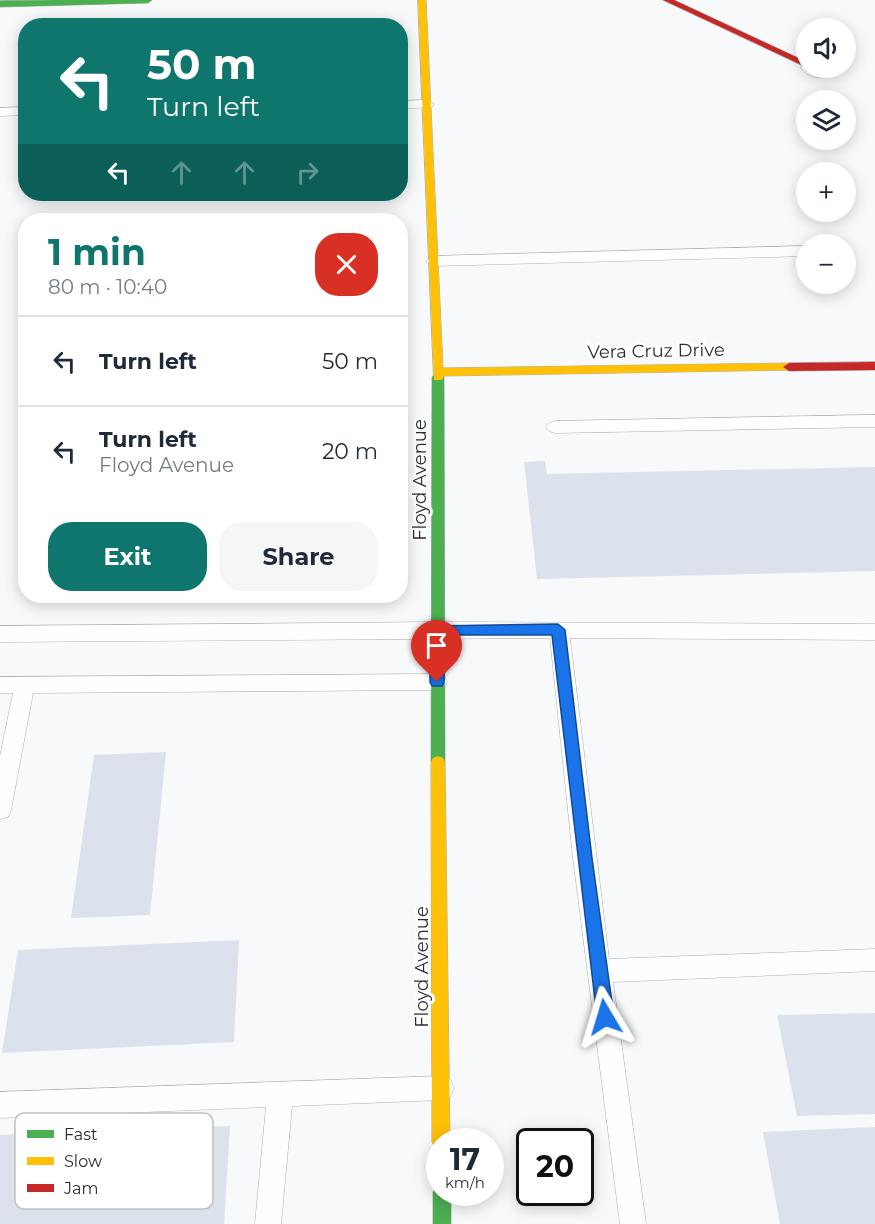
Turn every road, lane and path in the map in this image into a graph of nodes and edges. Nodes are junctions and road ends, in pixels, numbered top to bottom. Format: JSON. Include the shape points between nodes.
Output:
{"nodes":[{"id":1,"x":148,"y":0,"type":"edge"},
{"id":2,"x":422,"y":0,"type":"edge"},
{"id":3,"x":667,"y":0,"type":"edge"},
{"id":4,"x":55,"y":2,"type":"edge"},
{"id":5,"x":0,"y":4,"type":"edge"},
{"id":6,"x":796,"y":60,"type":"edge"},
{"id":7,"x":427,"y":104,"type":"junction"},
{"id":8,"x":408,"y":105,"type":"edge"},
{"id":9,"x":18,"y":111,"type":"edge"},
{"id":10,"x":0,"y":112,"type":"edge"},
{"id":11,"x":796,"y":251,"type":"edge"},
{"id":12,"x":434,"y":261,"type":"junction"},
{"id":13,"x":875,"y":366,"type":"edge"},
{"id":14,"x":438,"y":372,"type":"junction"},
{"id":15,"x":875,"y":421,"type":"edge"},
{"id":16,"x":555,"y":427,"type":"dead end"},
{"id":17,"x":437,"y":630,"type":"junction"},
{"id":18,"x":558,"y":630,"type":"junction"},
{"id":19,"x":875,"y":632,"type":"edge"},
{"id":20,"x":0,"y":634,"type":"edge"},
{"id":21,"x":437,"y":682,"type":"junction"},
{"id":22,"x":25,"y":684,"type":"junction"},
{"id":23,"x":0,"y":685,"type":"edge"},
{"id":24,"x":0,"y":810,"type":"edge"},
{"id":25,"x":875,"y":960,"type":"edge"},
{"id":26,"x":599,"y":971,"type":"junction"},
{"id":27,"x":441,"y":1088,"type":"junction"},
{"id":28,"x":280,"y":1094,"type":"junction"},
{"id":29,"x":0,"y":1105,"type":"edge"},
{"id":30,"x":441,"y":1128,"type":"edge"},
{"id":31,"x":442,"y":1206,"type":"edge"},
{"id":32,"x":268,"y":1224,"type":"edge"},
{"id":33,"x":442,"y":1224,"type":"edge"},
{"id":34,"x":633,"y":1224,"type":"edge"}],
"edges":[{"from":1,"to":4,"type":"street"},
{"from":2,"to":7,"type":"street","name":"Floyd Avenue"},
{"from":3,"to":6,"type":"street"},
{"from":4,"to":5,"type":"street"},
{"from":7,"to":8,"type":"lane"},
{"from":7,"to":12,"type":"street","name":"Floyd Avenue"},
{"from":9,"to":10,"type":"lane"},
{"from":11,"to":12,"type":"lane"},
{"from":12,"to":14,"type":"street","name":"Floyd Avenue"},
{"from":13,"to":14,"type":"street","name":"Vera Cruz Drive"},
{"from":14,"to":17,"type":"street","name":"Floyd Avenue"},
{"from":15,"to":16,"type":"lane"},
{"from":17,"to":18,"type":"lane"},
{"from":17,"to":20,"type":"lane"},
{"from":17,"to":21,"type":"street","name":"Floyd Avenue"},
{"from":18,"to":19,"type":"lane"},
{"from":18,"to":26,"type":"lane"},
{"from":21,"to":22,"type":"lane"},
{"from":21,"to":27,"type":"street","name":"Floyd Avenue"},
{"from":22,"to":23,"type":"lane"},
{"from":22,"to":24,"type":"lane"},
{"from":25,"to":26,"type":"lane"},
{"from":26,"to":34,"type":"lane"},
{"from":27,"to":28,"type":"lane"},
{"from":27,"to":30,"type":"street","name":"Floyd Avenue"},
{"from":28,"to":29,"type":"lane"},
{"from":28,"to":32,"type":"lane"},
{"from":31,"to":33,"type":"street"}]}
